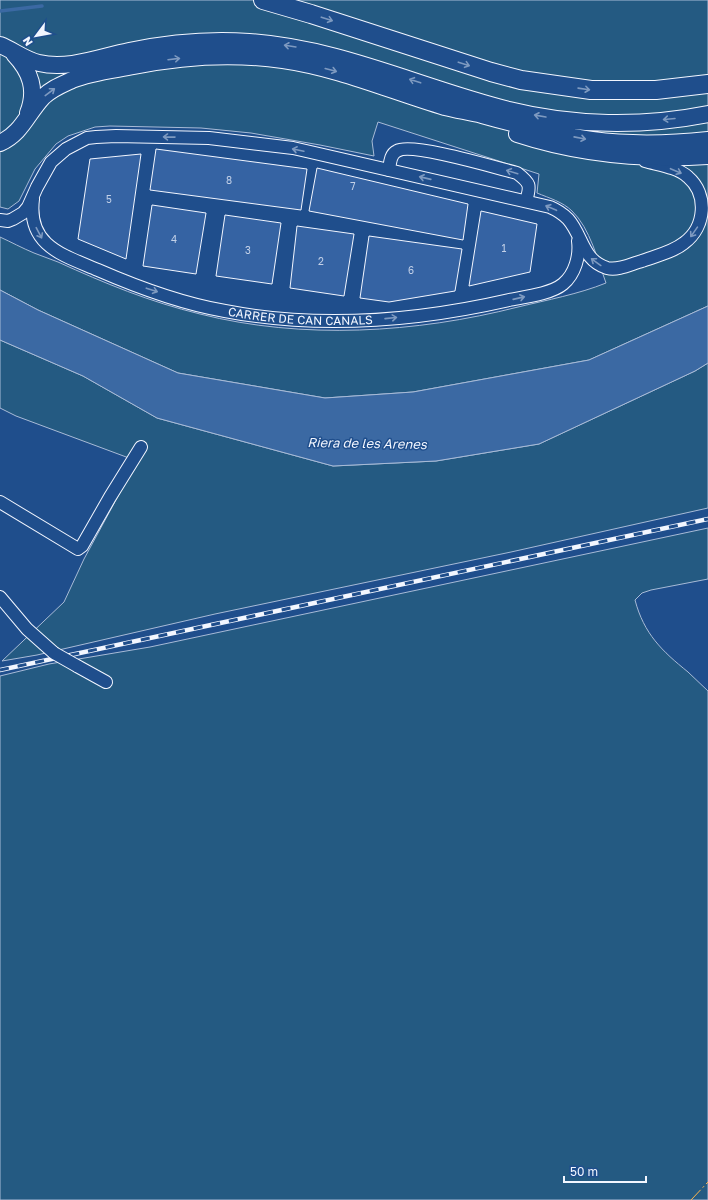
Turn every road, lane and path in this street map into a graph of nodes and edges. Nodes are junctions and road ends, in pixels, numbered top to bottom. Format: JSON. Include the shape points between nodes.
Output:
{"nodes":[{"id":1,"x":263,"y":0,"type":"edge"},
{"id":2,"x":6,"y":48,"type":"edge"},
{"id":3,"x":708,"y":84,"type":"edge"},
{"id":4,"x":447,"y":107,"type":"junction"},
{"id":5,"x":708,"y":114,"type":"edge"},
{"id":6,"x":25,"y":122,"type":"junction"},
{"id":7,"x":708,"y":140,"type":"edge"},
{"id":8,"x":0,"y":143,"type":"edge"},
{"id":9,"x":626,"y":155,"type":"junction"},
{"id":10,"x":708,"y":156,"type":"edge"},
{"id":11,"x":389,"y":170,"type":"junction"},
{"id":12,"x":33,"y":195,"type":"junction"},
{"id":13,"x":526,"y":201,"type":"junction"},
{"id":14,"x":0,"y":220,"type":"edge"},
{"id":15,"x":577,"y":236,"type":"junction"},
{"id":16,"x":141,"y":447,"type":"dead end"},
{"id":17,"x":0,"y":502,"type":"edge"},
{"id":18,"x":4,"y":601,"type":"edge"},
{"id":19,"x":106,"y":682,"type":"dead end"}],
"edges":[{"from":1,"to":3,"type":"highway","one_way":true,"via":[[521,80],[591,90],[656,90]]},
{"from":5,"to":2,"type":"main road","one_way":true,"via":[[630,122],[556,119],[509,110],[305,48],[266,43],[189,42],[57,65],[38,63]]},
{"from":2,"to":6,"type":"main road","via":[[27,70],[32,87],[31,104]]},
{"from":6,"to":4,"type":"main road","one_way":true,"via":[[47,93],[74,80],[159,61],[214,56],[250,57],[305,64]]},
{"from":4,"to":7,"type":"main road","one_way":true,"via":[[592,140],[627,143]]},
{"from":4,"to":9,"type":"main road","via":[[474,121],[544,142]]},
{"from":6,"to":8,"type":"main road","via":[[12,136]]},
{"from":9,"to":10,"type":"main road"},
{"from":9,"to":15,"type":"street","name":"CARRER DE CAN CANALS","one_way":true,"via":[[672,168],[693,182],[703,203],[697,227],[684,243],[614,269],[595,262]]},
{"from":11,"to":12,"type":"street","name":"CARRER DE CAN CANALS","one_way":true,"via":[[293,148],[210,138],[96,137],[79,141],[58,155],[45,171]]},
{"from":13,"to":11,"type":"street","name":"CARRER DE CAN CANALS","one_way":true},
{"from":13,"to":11,"type":"street","one_way":true,"via":[[528,181],[517,173],[429,151],[407,148],[397,150],[392,155]]},
{"from":12,"to":14,"type":"street","name":"CARRER DE CAN CANALS","via":[[28,207],[18,217],[8,221]]},
{"from":12,"to":15,"type":"street","name":"CARRER DE CAN CANALS","one_way":true,"via":[[32,218],[35,226],[43,241],[55,251],[137,285],[183,300],[224,311],[284,318],[333,321],[388,319],[494,304],[545,292],[563,284],[570,276],[578,259]]},
{"from":15,"to":13,"type":"street","name":"CARRER DE CAN CANALS","one_way":true,"via":[[563,214],[550,207]]},
{"from":16,"to":17,"type":"street","via":[[78,549]]},
{"from":18,"to":19,"type":"street","bridge":true,"via":[[27,629],[54,653]]}]}
